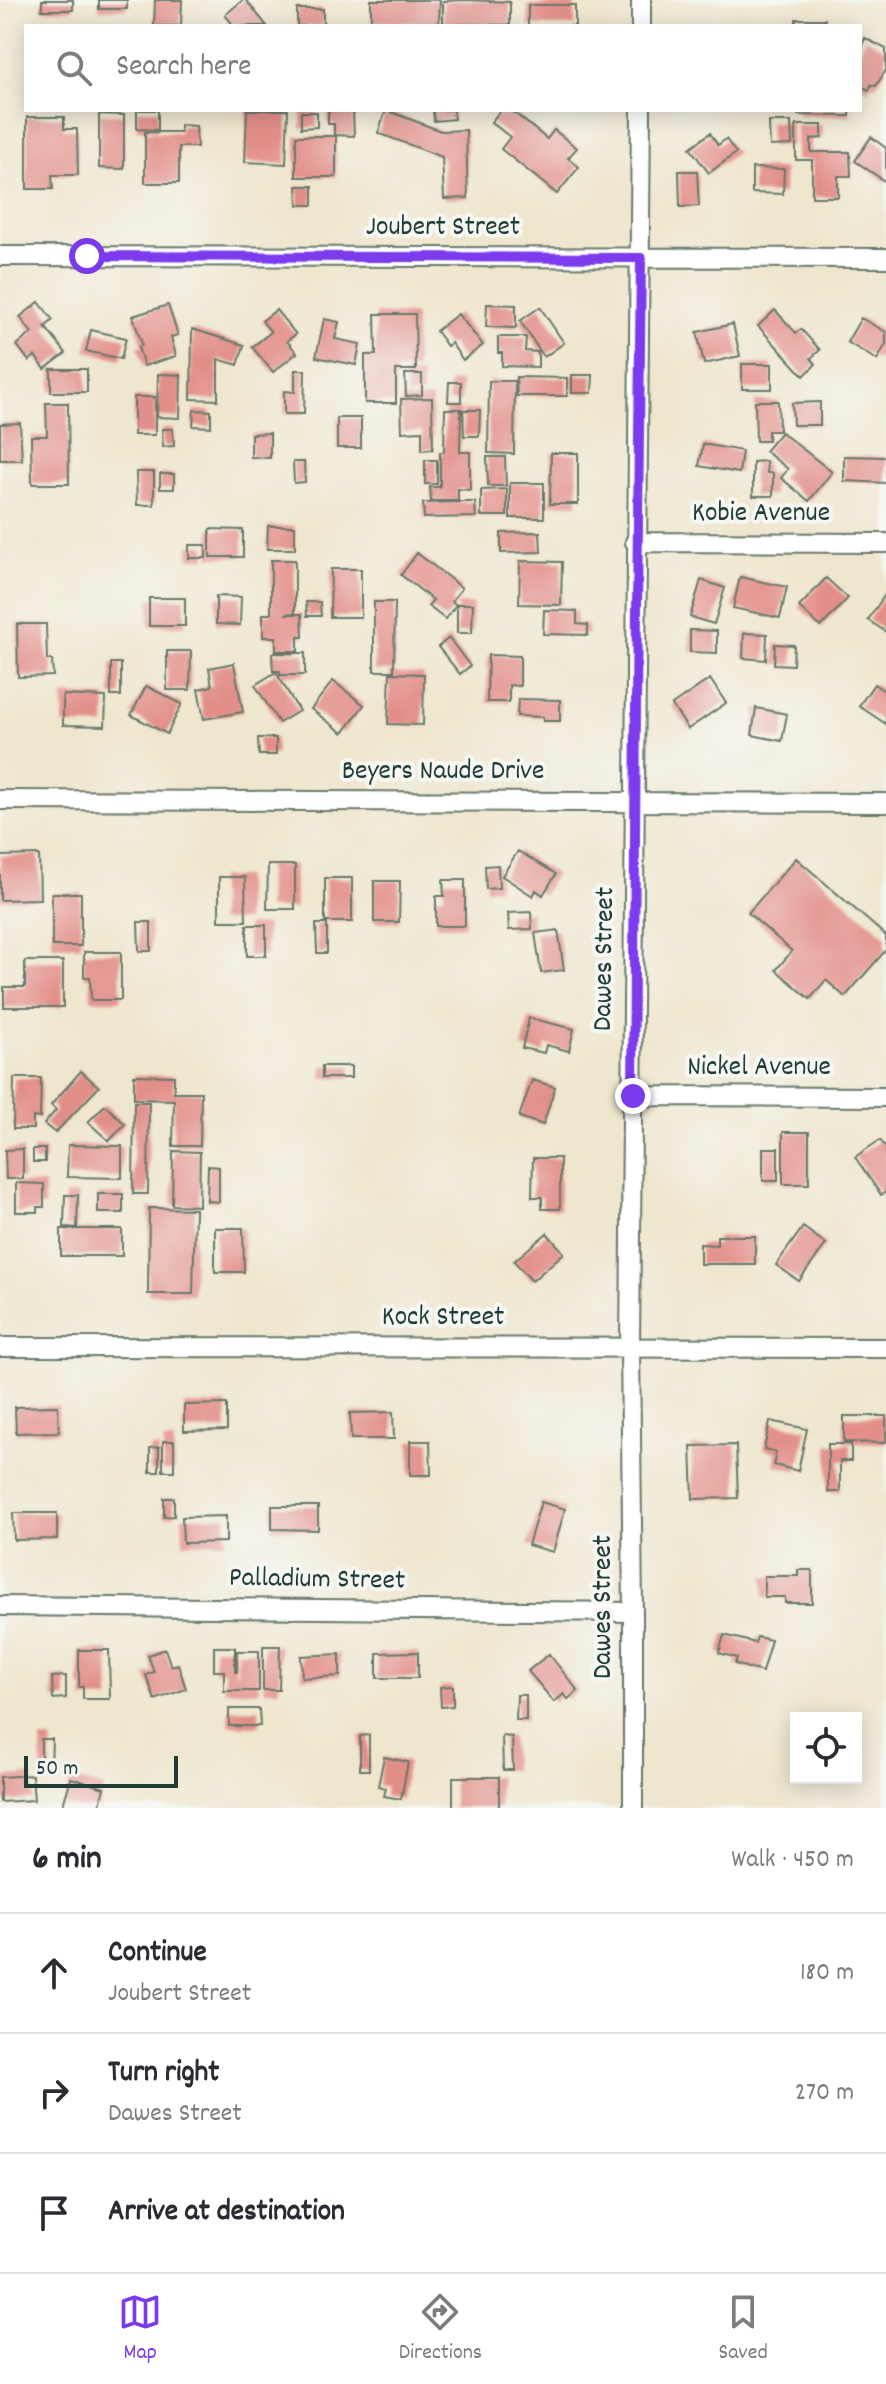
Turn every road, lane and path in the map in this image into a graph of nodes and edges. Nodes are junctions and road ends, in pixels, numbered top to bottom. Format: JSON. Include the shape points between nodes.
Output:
{"nodes":[{"id":1,"x":641,"y":0,"type":"edge"},
{"id":2,"x":641,"y":24,"type":"edge"},
{"id":3,"x":641,"y":112,"type":"edge"},
{"id":4,"x":0,"y":256,"type":"edge"},
{"id":5,"x":641,"y":258,"type":"junction"},
{"id":6,"x":886,"y":258,"type":"edge"},
{"id":7,"x":635,"y":542,"type":"junction"},
{"id":8,"x":886,"y":543,"type":"edge"},
{"id":9,"x":0,"y":800,"type":"edge"},
{"id":10,"x":636,"y":801,"type":"junction"},
{"id":11,"x":886,"y":803,"type":"edge"},
{"id":12,"x":633,"y":1096,"type":"junction"},
{"id":13,"x":886,"y":1097,"type":"edge"},
{"id":14,"x":0,"y":1347,"type":"edge"},
{"id":15,"x":630,"y":1347,"type":"junction"},
{"id":16,"x":886,"y":1348,"type":"edge"},
{"id":17,"x":0,"y":1606,"type":"edge"},
{"id":18,"x":633,"y":1612,"type":"junction"},
{"id":19,"x":633,"y":1808,"type":"edge"}],
"edges":[{"from":1,"to":2,"type":"street"},
{"from":3,"to":5,"type":"street","name":"Dawes Street"},
{"from":4,"to":5,"type":"street","name":"Joubert Street"},
{"from":5,"to":6,"type":"street","name":"Joubert Street"},
{"from":5,"to":7,"type":"street","name":"Dawes Street"},
{"from":7,"to":8,"type":"street","name":"Kobie Avenue"},
{"from":7,"to":10,"type":"street","name":"Dawes Street"},
{"from":9,"to":10,"type":"street","name":"Beyers Naude Drive"},
{"from":10,"to":11,"type":"street","name":"Beyers Naude Drive"},
{"from":10,"to":12,"type":"street","name":"Dawes Street"},
{"from":12,"to":13,"type":"street","name":"Nickel Avenue"},
{"from":12,"to":15,"type":"street","name":"Dawes Street"},
{"from":14,"to":15,"type":"street","name":"Kock Street"},
{"from":15,"to":16,"type":"street","name":"Kock Street"},
{"from":15,"to":18,"type":"street","name":"Dawes Street"},
{"from":17,"to":18,"type":"street","name":"Palladium Street"},
{"from":18,"to":19,"type":"street","name":"Dawes Street"}]}
